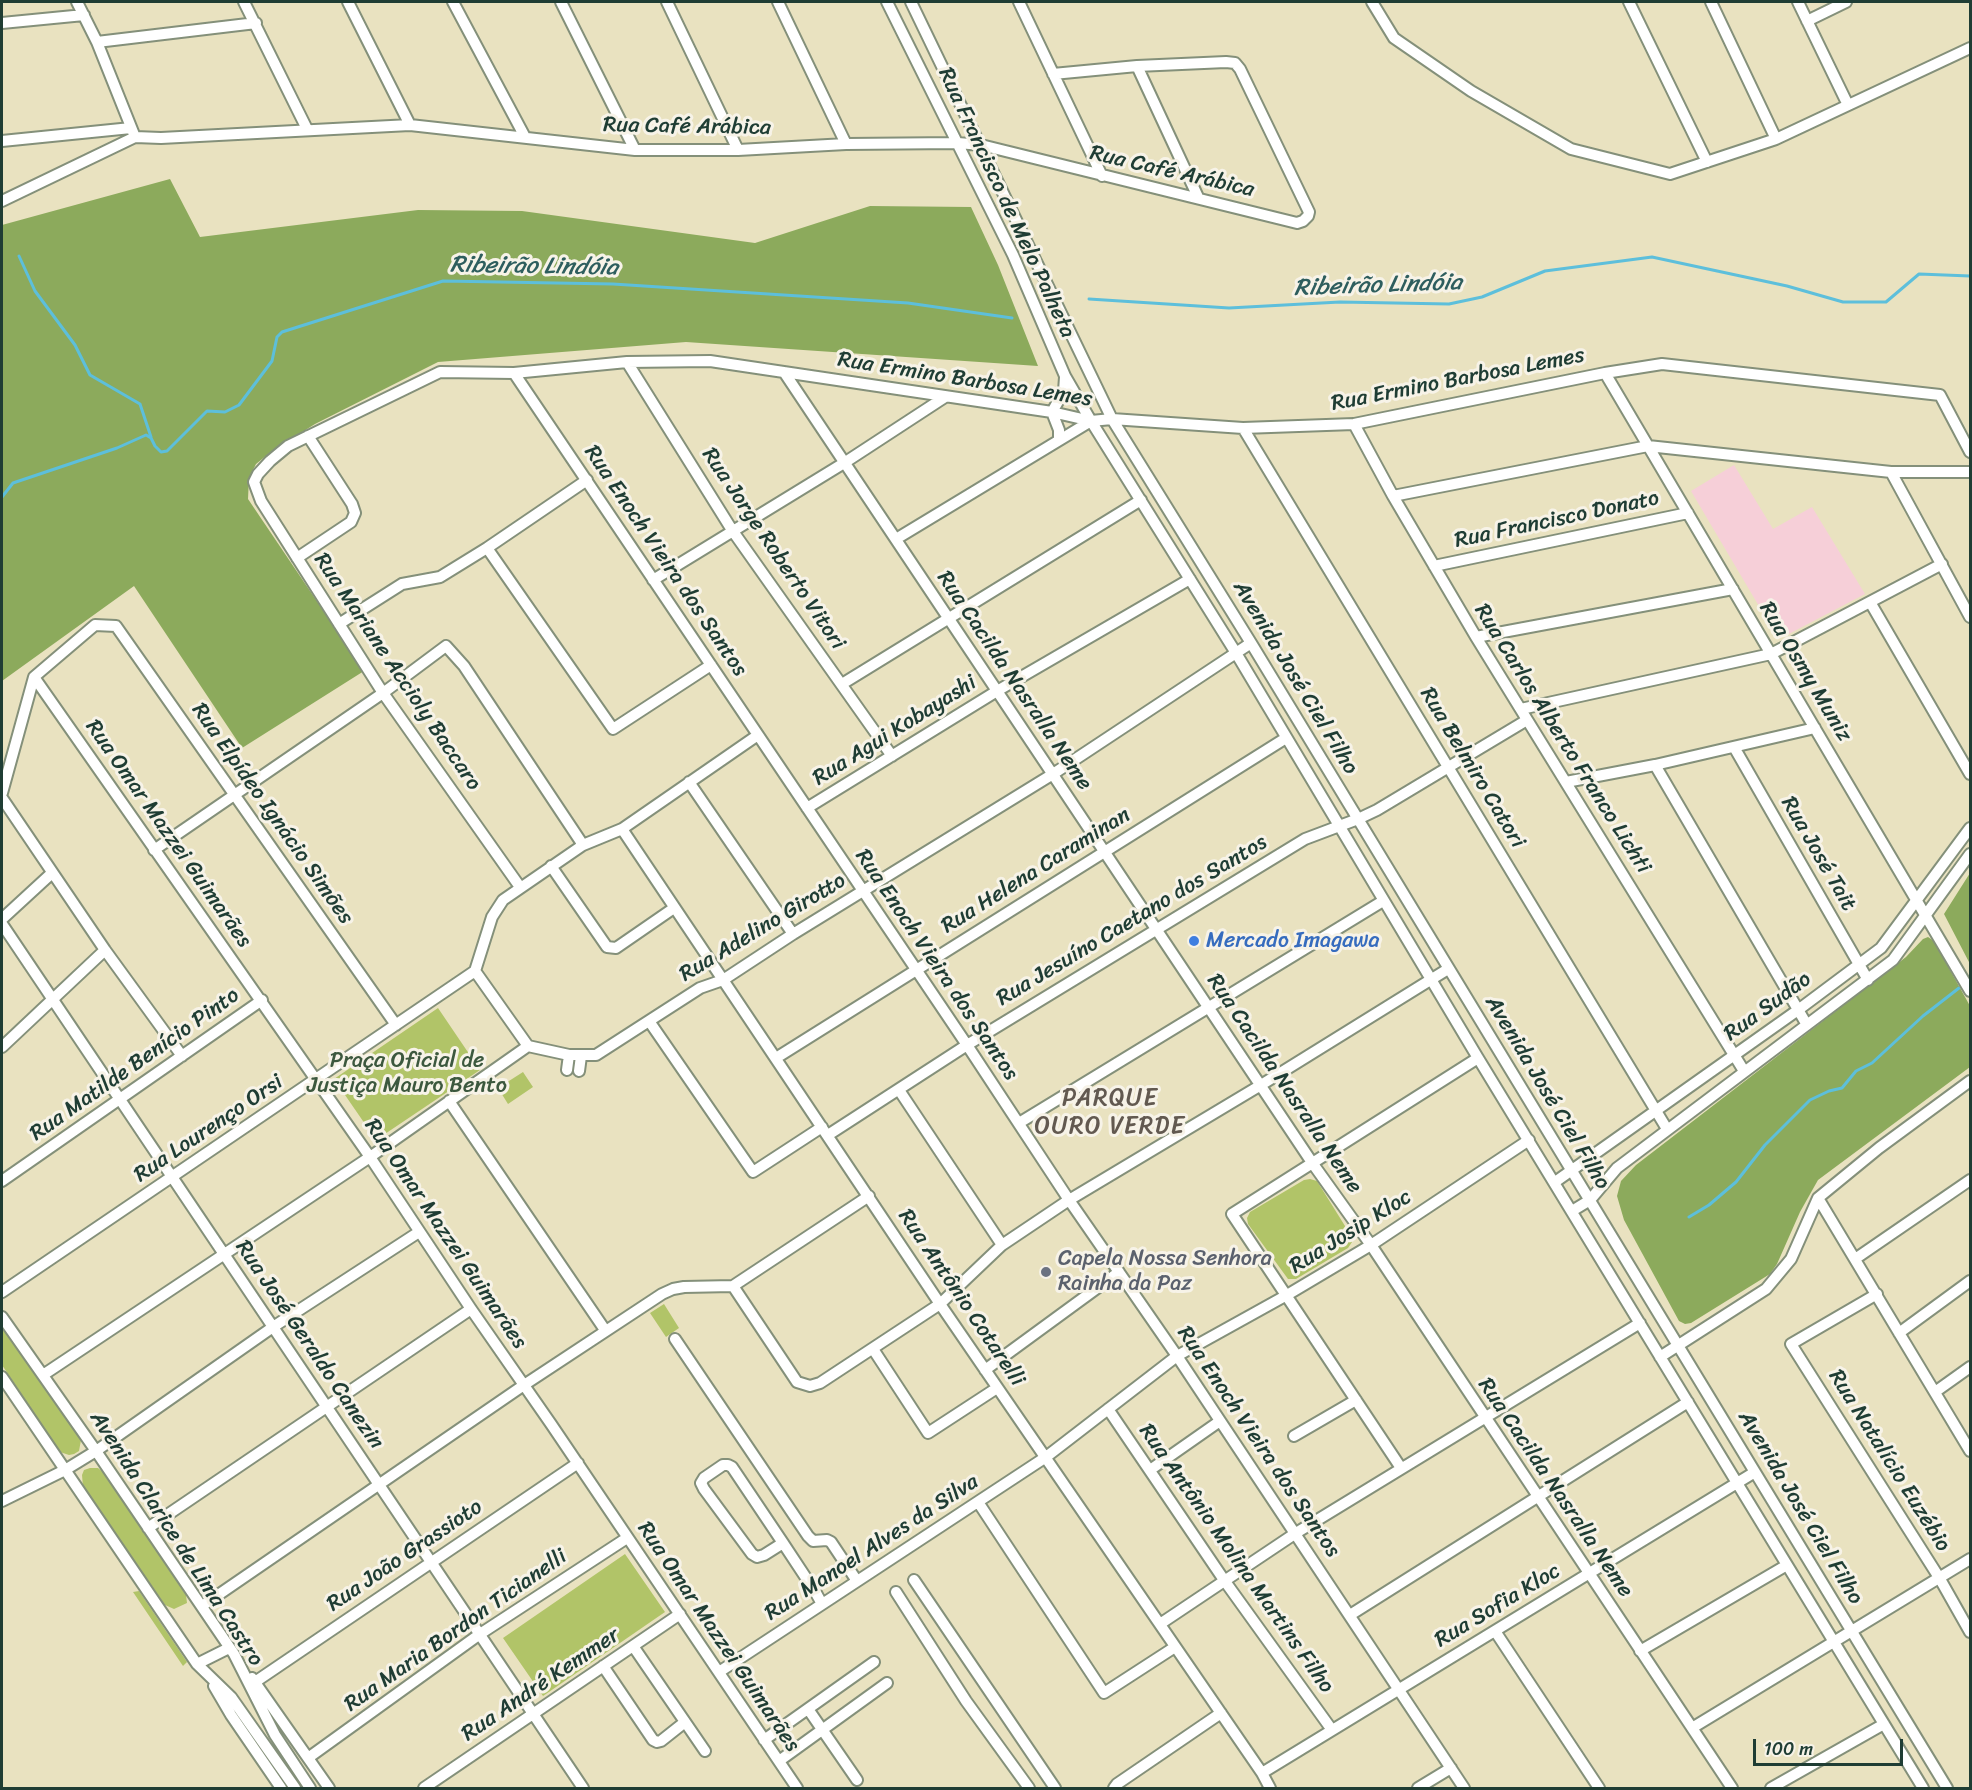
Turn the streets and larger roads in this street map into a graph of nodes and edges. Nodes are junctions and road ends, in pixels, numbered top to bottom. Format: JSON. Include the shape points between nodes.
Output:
{"nodes":[{"id":1,"x":77,"y":2,"type":"edge"},
{"id":2,"x":244,"y":2,"type":"edge"},
{"id":3,"x":348,"y":2,"type":"edge"},
{"id":4,"x":453,"y":2,"type":"edge"},
{"id":5,"x":561,"y":2,"type":"edge"},
{"id":6,"x":667,"y":2,"type":"edge"},
{"id":7,"x":778,"y":2,"type":"edge"},
{"id":8,"x":887,"y":2,"type":"edge"},
{"id":9,"x":911,"y":2,"type":"edge"},
{"id":10,"x":1019,"y":2,"type":"edge"},
{"id":11,"x":1372,"y":2,"type":"edge"},
{"id":12,"x":1629,"y":2,"type":"edge"},
{"id":13,"x":1711,"y":2,"type":"edge"},
{"id":14,"x":1798,"y":2,"type":"edge"},
{"id":15,"x":1846,"y":2,"type":"edge"},
{"id":16,"x":84,"y":15,"type":"junction"},
{"id":17,"x":1807,"y":21,"type":"junction"},
{"id":18,"x":2,"y":23,"type":"edge"},
{"id":19,"x":256,"y":23,"type":"junction"},
{"id":20,"x":97,"y":42,"type":"junction"},
{"id":21,"x":1971,"y":48,"type":"edge"},
{"id":22,"x":1137,"y":66,"type":"junction"},
{"id":23,"x":1053,"y":74,"type":"junction"},
{"id":24,"x":1848,"y":105,"type":"junction"},
{"id":25,"x":410,"y":125,"type":"junction"},
{"id":26,"x":307,"y":129,"type":"junction"},
{"id":27,"x":133,"y":132,"type":"junction"},
{"id":28,"x":525,"y":137,"type":"junction"},
{"id":29,"x":1776,"y":139,"type":"junction"},
{"id":30,"x":2,"y":141,"type":"edge"},
{"id":31,"x":958,"y":143,"type":"junction"},
{"id":32,"x":846,"y":144,"type":"junction"},
{"id":33,"x":981,"y":145,"type":"junction"},
{"id":34,"x":635,"y":150,"type":"junction"},
{"id":35,"x":738,"y":150,"type":"junction"},
{"id":36,"x":1707,"y":162,"type":"junction"},
{"id":37,"x":1102,"y":176,"type":"junction"},
{"id":38,"x":1198,"y":197,"type":"junction"},
{"id":39,"x":2,"y":201,"type":"edge"},
{"id":40,"x":627,"y":362,"type":"junction"},
{"id":41,"x":784,"y":372,"type":"junction"},
{"id":42,"x":514,"y":373,"type":"junction"},
{"id":43,"x":1605,"y":373,"type":"junction"},
{"id":44,"x":1065,"y":376,"type":"junction"},
{"id":45,"x":945,"y":397,"type":"junction"},
{"id":46,"x":1052,"y":412,"type":"junction"},
{"id":47,"x":1112,"y":419,"type":"junction"},
{"id":48,"x":1091,"y":421,"type":"junction"},
{"id":49,"x":1354,"y":424,"type":"junction"},
{"id":50,"x":1243,"y":428,"type":"junction"},
{"id":51,"x":308,"y":436,"type":"junction"},
{"id":52,"x":1059,"y":440,"type":"junction"},
{"id":53,"x":1648,"y":446,"type":"junction"},
{"id":54,"x":1971,"y":452,"type":"edge"},
{"id":55,"x":844,"y":463,"type":"junction"},
{"id":56,"x":1891,"y":472,"type":"junction"},
{"id":57,"x":1971,"y":472,"type":"edge"},
{"id":58,"x":258,"y":474,"type":"joint"},
{"id":59,"x":587,"y":480,"type":"junction"},
{"id":60,"x":1393,"y":496,"type":"junction"},
{"id":61,"x":1141,"y":500,"type":"junction"},
{"id":62,"x":1688,"y":513,"type":"junction"},
{"id":63,"x":732,"y":530,"type":"junction"},
{"id":64,"x":896,"y":539,"type":"junction"},
{"id":65,"x":487,"y":548,"type":"junction"},
{"id":66,"x":297,"y":558,"type":"junction"},
{"id":67,"x":1942,"y":564,"type":"junction"},
{"id":68,"x":1434,"y":566,"type":"junction"},
{"id":69,"x":1190,"y":579,"type":"junction"},
{"id":70,"x":653,"y":580,"type":"junction"},
{"id":71,"x":1733,"y":589,"type":"junction"},
{"id":72,"x":1870,"y":602,"type":"junction"},
{"id":73,"x":1971,"y":617,"type":"edge"},
{"id":74,"x":948,"y":618,"type":"junction"},
{"id":75,"x":339,"y":624,"type":"junction"},
{"id":76,"x":1476,"y":638,"type":"junction"},
{"id":77,"x":1251,"y":643,"type":"junction"},
{"id":78,"x":1236,"y":653,"type":"junction"},
{"id":79,"x":1771,"y":654,"type":"junction"},
{"id":80,"x":711,"y":665,"type":"junction"},
{"id":81,"x":34,"y":677,"type":"junction"},
{"id":82,"x":842,"y":684,"type":"junction"},
{"id":83,"x":997,"y":691,"type":"junction"},
{"id":84,"x":383,"y":693,"type":"junction"},
{"id":85,"x":1521,"y":709,"type":"junction"},
{"id":86,"x":1527,"y":720,"type":"junction"},
{"id":87,"x":1815,"y":728,"type":"junction"},
{"id":88,"x":758,"y":735,"type":"junction"},
{"id":89,"x":1286,"y":738,"type":"junction"},
{"id":90,"x":1734,"y":747,"type":"junction"},
{"id":91,"x":892,"y":756,"type":"junction"},
{"id":92,"x":1655,"y":765,"type":"junction"},
{"id":93,"x":1448,"y":767,"type":"junction"},
{"id":94,"x":1053,"y":774,"type":"junction"},
{"id":95,"x":1971,"y":774,"type":"edge"},
{"id":96,"x":689,"y":782,"type":"junction"},
{"id":97,"x":1566,"y":782,"type":"junction"},
{"id":98,"x":2,"y":793,"type":"edge"},
{"id":99,"x":234,"y":795,"type":"junction"},
{"id":100,"x":2,"y":798,"type":"edge"},
{"id":101,"x":807,"y":808,"type":"junction"},
{"id":102,"x":1358,"y":819,"type":"junction"},
{"id":103,"x":1338,"y":827,"type":"junction"},
{"id":104,"x":1971,"y":828,"type":"edge"},
{"id":105,"x":621,"y":829,"type":"junction"},
{"id":106,"x":582,"y":845,"type":"junction"},
{"id":107,"x":154,"y":850,"type":"junction"},
{"id":108,"x":1105,"y":852,"type":"junction"},
{"id":109,"x":1971,"y":854,"type":"edge"},
{"id":110,"x":551,"y":866,"type":"junction"},
{"id":111,"x":52,"y":873,"type":"junction"},
{"id":112,"x":520,"y":887,"type":"junction"},
{"id":113,"x":862,"y":891,"type":"junction"},
{"id":114,"x":1917,"y":900,"type":"junction"},
{"id":115,"x":1383,"y":902,"type":"junction"},
{"id":116,"x":674,"y":908,"type":"junction"},
{"id":117,"x":1926,"y":915,"type":"junction"},
{"id":118,"x":2,"y":919,"type":"edge"},
{"id":119,"x":2,"y":924,"type":"edge"},
{"id":120,"x":1156,"y":928,"type":"junction"},
{"id":121,"x":793,"y":934,"type":"junction"},
{"id":122,"x":105,"y":950,"type":"junction"},
{"id":123,"x":1859,"y":965,"type":"junction"},
{"id":124,"x":915,"y":969,"type":"junction"},
{"id":125,"x":1448,"y":969,"type":"junction"},
{"id":126,"x":475,"y":971,"type":"junction"},
{"id":127,"x":723,"y":980,"type":"junction"},
{"id":128,"x":1431,"y":980,"type":"junction"},
{"id":129,"x":1868,"y":980,"type":"junction"},
{"id":130,"x":1971,"y":991,"type":"edge"},
{"id":131,"x":53,"y":1000,"type":"junction"},
{"id":132,"x":262,"y":1000,"type":"junction"},
{"id":133,"x":1208,"y":1007,"type":"junction"},
{"id":134,"x":1798,"y":1010,"type":"junction"},
{"id":135,"x":649,"y":1021,"type":"junction"},
{"id":136,"x":396,"y":1025,"type":"junction"},
{"id":137,"x":1808,"y":1025,"type":"junction"},
{"id":138,"x":967,"y":1045,"type":"junction"},
{"id":139,"x":528,"y":1046,"type":"junction"},
{"id":140,"x":2,"y":1047,"type":"edge"},
{"id":141,"x":568,"y":1055,"type":"junction"},
{"id":142,"x":182,"y":1056,"type":"junction"},
{"id":143,"x":580,"y":1056,"type":"junction"},
{"id":144,"x":1734,"y":1056,"type":"junction"},
{"id":145,"x":776,"y":1058,"type":"junction"},
{"id":146,"x":1478,"y":1058,"type":"junction"},
{"id":147,"x":1744,"y":1071,"type":"junction"},
{"id":148,"x":316,"y":1079,"type":"junction"},
{"id":149,"x":1971,"y":1081,"type":"edge"},
{"id":150,"x":1261,"y":1085,"type":"junction"},
{"id":151,"x":899,"y":1090,"type":"junction"},
{"id":152,"x":120,"y":1099,"type":"junction"},
{"id":153,"x":449,"y":1101,"type":"junction"},
{"id":154,"x":1656,"y":1112,"type":"junction"},
{"id":155,"x":1019,"y":1123,"type":"junction"},
{"id":156,"x":1666,"y":1129,"type":"junction"},
{"id":157,"x":825,"y":1131,"type":"junction"},
{"id":158,"x":1529,"y":1140,"type":"junction"},
{"id":159,"x":370,"y":1156,"type":"junction"},
{"id":160,"x":1313,"y":1164,"type":"junction"},
{"id":161,"x":1572,"y":1172,"type":"junction"},
{"id":162,"x":173,"y":1178,"type":"junction"},
{"id":163,"x":1971,"y":1180,"type":"edge"},
{"id":164,"x":2,"y":1181,"type":"edge"},
{"id":165,"x":1555,"y":1182,"type":"junction"},
{"id":166,"x":869,"y":1196,"type":"junction"},
{"id":167,"x":1818,"y":1198,"type":"junction"},
{"id":168,"x":1069,"y":1200,"type":"junction"},
{"id":169,"x":1590,"y":1200,"type":"junction"},
{"id":170,"x":1572,"y":1211,"type":"junction"},
{"id":171,"x":419,"y":1232,"type":"junction"},
{"id":172,"x":1002,"y":1245,"type":"junction"},
{"id":173,"x":1371,"y":1245,"type":"junction"},
{"id":174,"x":225,"y":1255,"type":"junction"},
{"id":175,"x":1855,"y":1259,"type":"junction"},
{"id":176,"x":1119,"y":1272,"type":"junction"},
{"id":177,"x":1971,"y":1281,"type":"edge"},
{"id":178,"x":733,"y":1286,"type":"junction"},
{"id":179,"x":2,"y":1292,"type":"edge"},
{"id":180,"x":1287,"y":1294,"type":"junction"},
{"id":181,"x":1876,"y":1294,"type":"junction"},
{"id":182,"x":940,"y":1304,"type":"junction"},
{"id":183,"x":471,"y":1309,"type":"junction"},
{"id":184,"x":2,"y":1317,"type":"edge"},
{"id":185,"x":1640,"y":1323,"type":"junction"},
{"id":186,"x":273,"y":1327,"type":"junction"},
{"id":187,"x":605,"y":1330,"type":"junction"},
{"id":188,"x":1899,"y":1332,"type":"junction"},
{"id":189,"x":675,"y":1340,"type":"dead end"},
{"id":190,"x":1678,"y":1346,"type":"junction"},
{"id":191,"x":873,"y":1349,"type":"junction"},
{"id":192,"x":1177,"y":1356,"type":"junction"},
{"id":193,"x":1660,"y":1357,"type":"junction"},
{"id":194,"x":1971,"y":1367,"type":"edge"},
{"id":195,"x":985,"y":1370,"type":"junction"},
{"id":196,"x":43,"y":1375,"type":"junction"},
{"id":197,"x":2,"y":1377,"type":"edge"},
{"id":198,"x":524,"y":1385,"type":"junction"},
{"id":199,"x":998,"y":1388,"type":"junction"},
{"id":200,"x":1935,"y":1392,"type":"junction"},
{"id":201,"x":1356,"y":1400,"type":"junction"},
{"id":202,"x":1688,"y":1402,"type":"junction"},
{"id":203,"x":327,"y":1407,"type":"junction"},
{"id":204,"x":1108,"y":1409,"type":"junction"},
{"id":205,"x":1485,"y":1419,"type":"junction"},
{"id":206,"x":1220,"y":1420,"type":"junction"},
{"id":207,"x":1294,"y":1436,"type":"dead end"},
{"id":208,"x":1971,"y":1450,"type":"edge"},
{"id":209,"x":96,"y":1451,"type":"junction"},
{"id":210,"x":1046,"y":1457,"type":"junction"},
{"id":211,"x":578,"y":1463,"type":"junction"},
{"id":212,"x":1401,"y":1468,"type":"junction"},
{"id":213,"x":65,"y":1470,"type":"junction"},
{"id":214,"x":1150,"y":1470,"type":"junction"},
{"id":215,"x":1755,"y":1472,"type":"junction"},
{"id":216,"x":1737,"y":1483,"type":"junction"},
{"id":217,"x":379,"y":1484,"type":"junction"},
{"id":218,"x":1537,"y":1497,"type":"junction"},
{"id":219,"x":2,"y":1501,"type":"edge"},
{"id":220,"x":978,"y":1502,"type":"junction"},
{"id":221,"x":148,"y":1528,"type":"junction"},
{"id":222,"x":1296,"y":1533,"type":"junction"},
{"id":223,"x":627,"y":1538,"type":"junction"},
{"id":224,"x":783,"y":1543,"type":"junction"},
{"id":225,"x":1971,"y":1559,"type":"edge"},
{"id":226,"x":431,"y":1562,"type":"junction"},
{"id":227,"x":1787,"y":1565,"type":"junction"},
{"id":228,"x":1589,"y":1574,"type":"junction"},
{"id":229,"x":1940,"y":1579,"type":"junction"},
{"id":230,"x":914,"y":1580,"type":"dead end"},
{"id":231,"x":1224,"y":1580,"type":"junction"},
{"id":232,"x":857,"y":1581,"type":"junction"},
{"id":233,"x":896,"y":1592,"type":"dead end"},
{"id":234,"x":822,"y":1604,"type":"junction"},
{"id":235,"x":202,"y":1606,"type":"junction"},
{"id":236,"x":680,"y":1614,"type":"junction"},
{"id":237,"x":1350,"y":1615,"type":"junction"},
{"id":238,"x":1160,"y":1624,"type":"junction"},
{"id":239,"x":1495,"y":1631,"type":"junction"},
{"id":240,"x":1852,"y":1631,"type":"junction"},
{"id":241,"x":1971,"y":1632,"type":"edge"},
{"id":242,"x":480,"y":1634,"type":"junction"},
{"id":243,"x":1834,"y":1642,"type":"junction"},
{"id":244,"x":633,"y":1646,"type":"junction"},
{"id":245,"x":1175,"y":1647,"type":"junction"},
{"id":246,"x":231,"y":1651,"type":"junction"},
{"id":247,"x":1640,"y":1651,"type":"junction"},
{"id":248,"x":874,"y":1662,"type":"dead end"},
{"id":249,"x":197,"y":1664,"type":"junction"},
{"id":250,"x":603,"y":1666,"type":"junction"},
{"id":251,"x":719,"y":1672,"type":"junction"},
{"id":252,"x":210,"y":1678,"type":"junction"},
{"id":253,"x":255,"y":1682,"type":"junction"},
{"id":254,"x":887,"y":1683,"type":"dead end"},
{"id":255,"x":1399,"y":1689,"type":"junction"},
{"id":256,"x":808,"y":1709,"type":"junction"},
{"id":257,"x":1221,"y":1713,"type":"junction"},
{"id":258,"x":534,"y":1714,"type":"junction"},
{"id":259,"x":685,"y":1722,"type":"junction"},
{"id":260,"x":1884,"y":1724,"type":"junction"},
{"id":261,"x":1692,"y":1728,"type":"junction"},
{"id":262,"x":823,"y":1730,"type":"junction"},
{"id":263,"x":1332,"y":1730,"type":"junction"},
{"id":264,"x":764,"y":1740,"type":"junction"},
{"id":265,"x":705,"y":1751,"type":"dead end"},
{"id":266,"x":308,"y":1758,"type":"junction"},
{"id":267,"x":779,"y":1761,"type":"junction"},
{"id":268,"x":1450,"y":1768,"type":"junction"},
{"id":269,"x":1262,"y":1773,"type":"junction"},
{"id":270,"x":857,"y":1780,"type":"dead end"},
{"id":271,"x":281,"y":1788,"type":"edge"},
{"id":272,"x":295,"y":1788,"type":"edge"},
{"id":273,"x":310,"y":1788,"type":"edge"},
{"id":274,"x":329,"y":1788,"type":"edge"},
{"id":275,"x":424,"y":1788,"type":"edge"},
{"id":276,"x":583,"y":1788,"type":"edge"},
{"id":277,"x":797,"y":1788,"type":"edge"},
{"id":278,"x":1029,"y":1788,"type":"edge"},
{"id":279,"x":1055,"y":1788,"type":"edge"},
{"id":280,"x":1114,"y":1788,"type":"edge"},
{"id":281,"x":1270,"y":1788,"type":"edge"},
{"id":282,"x":1418,"y":1788,"type":"edge"},
{"id":283,"x":1464,"y":1788,"type":"edge"},
{"id":284,"x":1599,"y":1788,"type":"edge"},
{"id":285,"x":1732,"y":1788,"type":"edge"},
{"id":286,"x":1771,"y":1788,"type":"edge"},
{"id":287,"x":1923,"y":1788,"type":"edge"},
{"id":288,"x":1947,"y":1788,"type":"edge"}],
"edges":[{"from":1,"to":16,"type":"street"},
{"from":2,"to":19,"type":"street"},
{"from":3,"to":25,"type":"street"},
{"from":4,"to":28,"type":"street"},
{"from":5,"to":34,"type":"street"},
{"from":6,"to":35,"type":"street"},
{"from":7,"to":32,"type":"street"},
{"from":8,"to":31,"type":"street","name":"Rua Francisco de Melo Palheta"},
{"from":9,"to":33,"type":"street","name":"Rua Francisco de Melo Palheta"},
{"from":10,"to":23,"type":"street"},
{"from":11,"to":36,"type":"street","via":[[1394,38],[1471,91],[1571,149],[1670,174]]},
{"from":12,"to":36,"type":"street"},
{"from":13,"to":29,"type":"street"},
{"from":14,"to":17,"type":"street"},
{"from":15,"to":17,"type":"street"},
{"from":16,"to":18,"type":"street"},
{"from":16,"to":20,"type":"street"},
{"from":17,"to":24,"type":"street"},
{"from":19,"to":20,"type":"street"},
{"from":19,"to":26,"type":"street"},
{"from":20,"to":27,"type":"street"},
{"from":21,"to":24,"type":"street"},
{"from":22,"to":23,"type":"street"},
{"from":22,"to":38,"type":"street"},
{"from":22,"to":38,"type":"street","name":"Rua Café Arábica","via":[[1235,63],[1309,212],[1306,219],[1297,223]]},
{"from":23,"to":37,"type":"street"},
{"from":24,"to":29,"type":"street"},
{"from":25,"to":26,"type":"street","name":"Rua Café Arábica"},
{"from":25,"to":28,"type":"street","name":"Rua Café Arábica"},
{"from":26,"to":27,"type":"street","name":"Rua Café Arábica","via":[[161,138]]},
{"from":27,"to":30,"type":"street"},
{"from":27,"to":39,"type":"street","name":"Rua Café Arábica"},
{"from":28,"to":34,"type":"street","name":"Rua Café Arábica"},
{"from":29,"to":36,"type":"street"},
{"from":31,"to":32,"type":"street","name":"Rua Café Arábica"},
{"from":31,"to":33,"type":"street","name":"Rua Café Arábica"},
{"from":31,"to":44,"type":"street","name":"Rua Francisco de Melo Palheta","via":[[1013,255]]},
{"from":32,"to":35,"type":"street","name":"Rua Café Arábica"},
{"from":33,"to":37,"type":"street","name":"Rua Café Arábica"},
{"from":33,"to":47,"type":"street","name":"Rua Francisco de Melo Palheta"},
{"from":34,"to":35,"type":"street","name":"Rua Café Arábica"},
{"from":37,"to":38,"type":"street","name":"Rua Café Arábica"},
{"from":40,"to":41,"type":"street","name":"Rua Ermino Barbosa Lemes","via":[[710,362]]},
{"from":40,"to":42,"type":"street","name":"Rua Ermino Barbosa Lemes"},
{"from":40,"to":63,"type":"street","name":"Rua Jorge Roberto Vitori"},
{"from":41,"to":45,"type":"street","name":"Rua Ermino Barbosa Lemes"},
{"from":41,"to":55,"type":"street","name":"Rua Cacilda Nasralla Neme"},
{"from":42,"to":51,"type":"street","name":"Rua Ermino Barbosa Lemes","via":[[440,372]]},
{"from":42,"to":59,"type":"street","name":"Rua Enoch Vieira dos Santos"},
{"from":43,"to":49,"type":"street","name":"Rua Ermino Barbosa Lemes"},
{"from":43,"to":53,"type":"street","name":"Rua Osmy Muniz"},
{"from":43,"to":54,"type":"street","name":"Rua Ermino Barbosa Lemes","via":[[1662,364],[1940,395]]},
{"from":44,"to":46,"type":"street","via":[[1064,391]]},
{"from":44,"to":48,"type":"street","name":"Rua Francisco de Melo Palheta"},
{"from":45,"to":46,"type":"street","name":"Rua Ermino Barbosa Lemes"},
{"from":45,"to":55,"type":"street"},
{"from":46,"to":48,"type":"street","name":"Rua Ermino Barbosa Lemes"},
{"from":46,"to":52,"type":"street"},
{"from":47,"to":48,"type":"street","name":"Rua Ermino Barbosa Lemes"},
{"from":47,"to":50,"type":"street","name":"Rua Ermino Barbosa Lemes"},
{"from":47,"to":77,"type":"street","name":"Avenida José Ciel Filho"},
{"from":48,"to":52,"type":"street"},
{"from":48,"to":61,"type":"street","name":"Avenida José Ciel Filho"},
{"from":49,"to":50,"type":"street","name":"Rua Ermino Barbosa Lemes"},
{"from":49,"to":60,"type":"street","name":"Rua Carlos Alberto Franco Lichti"},
{"from":50,"to":93,"type":"street","name":"Rua Belmiro Catori"},
{"from":51,"to":58,"type":"street","name":"Rua Ermino Barbosa Lemes","via":[[275,456]]},
{"from":51,"to":66,"type":"street","via":[[355,513],[351,522]]},
{"from":52,"to":64,"type":"street"},
{"from":53,"to":56,"type":"street"},
{"from":53,"to":60,"type":"street"},
{"from":53,"to":62,"type":"street","name":"Rua Osmy Muniz"},
{"from":55,"to":63,"type":"street"},
{"from":55,"to":64,"type":"street","name":"Rua Cacilda Nasralla Neme"},
{"from":56,"to":57,"type":"street"},
{"from":56,"to":67,"type":"street"},
{"from":58,"to":66,"type":"street","name":"Rua Mariane Accioly Baccaro","via":[[255,491]]},
{"from":59,"to":65,"type":"street"},
{"from":59,"to":70,"type":"street","name":"Rua Enoch Vieira dos Santos"},
{"from":60,"to":68,"type":"street","name":"Rua Carlos Alberto Franco Lichti"},
{"from":61,"to":69,"type":"street","name":"Avenida José Ciel Filho"},
{"from":61,"to":74,"type":"street"},
{"from":62,"to":68,"type":"street","name":"Rua Francisco Donato"},
{"from":62,"to":71,"type":"street","name":"Rua Osmy Muniz"},
{"from":63,"to":70,"type":"street"},
{"from":63,"to":82,"type":"street","name":"Rua Jorge Roberto Vitori"},
{"from":64,"to":74,"type":"street","name":"Rua Cacilda Nasralla Neme"},
{"from":65,"to":75,"type":"street","via":[[440,577],[402,584]]},
{"from":65,"to":80,"type":"street","via":[[613,729]]},
{"from":66,"to":75,"type":"street","name":"Rua Mariane Accioly Baccaro"},
{"from":67,"to":72,"type":"street"},
{"from":67,"to":73,"type":"street"},
{"from":68,"to":76,"type":"street","name":"Rua Carlos Alberto Franco Lichti"},
{"from":69,"to":78,"type":"street","name":"Avenida José Ciel Filho"},
{"from":69,"to":83,"type":"street","name":"Rua Agui Kobayashi"},
{"from":70,"to":80,"type":"street","name":"Rua Enoch Vieira dos Santos"},
{"from":71,"to":76,"type":"street"},
{"from":71,"to":79,"type":"street","name":"Rua Osmy Muniz"},
{"from":72,"to":79,"type":"street"},
{"from":72,"to":95,"type":"street"},
{"from":74,"to":82,"type":"street"},
{"from":74,"to":83,"type":"street","name":"Rua Cacilda Nasralla Neme"},
{"from":75,"to":84,"type":"street","name":"Rua Mariane Accioly Baccaro"},
{"from":76,"to":85,"type":"street","name":"Rua Carlos Alberto Franco Lichti"},
{"from":77,"to":78,"type":"street","name":"Rua Adelino Girotto"},
{"from":77,"to":102,"type":"street","name":"Avenida José Ciel Filho"},
{"from":78,"to":89,"type":"street","name":"Avenida José Ciel Filho"},
{"from":78,"to":94,"type":"street","name":"Rua Adelino Girotto"},
{"from":79,"to":85,"type":"street"},
{"from":79,"to":87,"type":"street","name":"Rua Osmy Muniz"},
{"from":80,"to":88,"type":"street","name":"Rua Enoch Vieira dos Santos"},
{"from":81,"to":98,"type":"street"},
{"from":81,"to":99,"type":"street","name":"Rua Elpídeo Ignácio Simões","via":[[95,624],[116,626]]},
{"from":81,"to":107,"type":"street","name":"Rua Omar Mazzei Guimarães"},
{"from":82,"to":91,"type":"street","name":"Rua Jorge Roberto Vitori"},
{"from":83,"to":91,"type":"street","name":"Rua Agui Kobayashi"},
{"from":83,"to":94,"type":"street","name":"Rua Cacilda Nasralla Neme"},
{"from":84,"to":99,"type":"street"},
{"from":84,"to":106,"type":"street","via":[[441,649],[450,649]]},
{"from":84,"to":112,"type":"street","name":"Rua Mariane Accioly Baccaro"},
{"from":85,"to":86,"type":"street","name":"Rua Carlos Alberto Franco Lichti"},
{"from":86,"to":93,"type":"street","name":"Rua Jesuíno Caetano dos Santos"},
{"from":86,"to":97,"type":"street","name":"Rua Carlos Alberto Franco Lichti"},
{"from":87,"to":90,"type":"street"},
{"from":87,"to":114,"type":"street","name":"Rua Osmy Muniz"},
{"from":88,"to":96,"type":"street"},
{"from":88,"to":101,"type":"street","name":"Rua Enoch Vieira dos Santos"},
{"from":89,"to":103,"type":"street","name":"Avenida José Ciel Filho"},
{"from":89,"to":108,"type":"street","name":"Rua Helena Caraminan"},
{"from":90,"to":92,"type":"street"},
{"from":90,"to":123,"type":"street","name":"Rua José Tait"},
{"from":91,"to":101,"type":"street","name":"Rua Agui Kobayashi"},
{"from":92,"to":97,"type":"street"},
{"from":92,"to":134,"type":"street"},
{"from":93,"to":102,"type":"street","name":"Rua Jesuíno Caetano dos Santos"},
{"from":93,"to":154,"type":"street","name":"Rua Belmiro Catori"},
{"from":94,"to":108,"type":"street","name":"Rua Cacilda Nasralla Neme"},
{"from":94,"to":113,"type":"street","name":"Rua Adelino Girotto"},
{"from":96,"to":105,"type":"street"},
{"from":96,"to":121,"type":"street"},
{"from":97,"to":144,"type":"street","name":"Rua Carlos Alberto Franco Lichti"},
{"from":99,"to":107,"type":"street"},
{"from":99,"to":136,"type":"street","name":"Rua Elpídeo Ignácio Simões"},
{"from":100,"to":111,"type":"street"},
{"from":101,"to":113,"type":"street","name":"Rua Enoch Vieira dos Santos"},
{"from":102,"to":103,"type":"street","name":"Rua Jesuíno Caetano dos Santos"},
{"from":102,"to":125,"type":"street","name":"Avenida José Ciel Filho"},
{"from":103,"to":115,"type":"street","name":"Avenida José Ciel Filho"},
{"from":103,"to":120,"type":"street","name":"Rua Jesuíno Caetano dos Santos","via":[[1305,839]]},
{"from":104,"to":114,"type":"street","name":"Rua Sudão"},
{"from":105,"to":106,"type":"street"},
{"from":105,"to":116,"type":"street","name":"Rua Antônio Cotarelli"},
{"from":106,"to":110,"type":"street"},
{"from":107,"to":132,"type":"street","name":"Rua Omar Mazzei Guimarães"},
{"from":108,"to":120,"type":"street","name":"Rua Cacilda Nasralla Neme"},
{"from":108,"to":124,"type":"street","name":"Rua Helena Caraminan"},
{"from":109,"to":117,"type":"street","name":"Rua Sudão"},
{"from":110,"to":112,"type":"street"},
{"from":110,"to":116,"type":"street","via":[[607,947],[616,948]]},
{"from":111,"to":118,"type":"street"},
{"from":111,"to":122,"type":"street"},
{"from":112,"to":126,"type":"street","via":[[495,910]]},
{"from":113,"to":121,"type":"street","name":"Rua Adelino Girotto"},
{"from":113,"to":124,"type":"street","name":"Rua Enoch Vieira dos Santos"},
{"from":114,"to":117,"type":"street","name":"Rua Osmy Muniz"},
{"from":114,"to":123,"type":"street","name":"Rua Sudão","via":[[1881,948]]},
{"from":115,"to":128,"type":"street","name":"Avenida José Ciel Filho"},
{"from":115,"to":133,"type":"street"},
{"from":116,"to":127,"type":"street","name":"Rua Antônio Cotarelli"},
{"from":117,"to":129,"type":"street","name":"Rua Sudão","via":[[1893,960]]},
{"from":117,"to":130,"type":"street","name":"Rua Osmy Muniz"},
{"from":119,"to":131,"type":"street","name":"Rua José Geraldo Canezin"},
{"from":120,"to":133,"type":"street","name":"Rua Cacilda Nasralla Neme"},
{"from":120,"to":138,"type":"street","name":"Rua Jesuíno Caetano dos Santos"},
{"from":121,"to":127,"type":"street","name":"Rua Adelino Girotto"},
{"from":122,"to":131,"type":"street"},
{"from":122,"to":142,"type":"street"},
{"from":123,"to":129,"type":"street","name":"Rua José Tait"},
{"from":123,"to":134,"type":"street","name":"Rua Sudão"},
{"from":124,"to":138,"type":"street","name":"Rua Enoch Vieira dos Santos"},
{"from":124,"to":145,"type":"street","name":"Rua Helena Caraminan"},
{"from":125,"to":128,"type":"street"},
{"from":125,"to":161,"type":"street","name":"Avenida José Ciel Filho"},
{"from":126,"to":136,"type":"street","name":"Rua Lourenço Orsi"},
{"from":126,"to":139,"type":"street"},
{"from":127,"to":135,"type":"street","name":"Rua Adelino Girotto","via":[[700,988]]},
{"from":127,"to":145,"type":"street","name":"Rua Antônio Cotarelli"},
{"from":128,"to":146,"type":"street","name":"Avenida José Ciel Filho"},
{"from":128,"to":150,"type":"street"},
{"from":129,"to":137,"type":"street","name":"Rua Sudão"},
{"from":131,"to":140,"type":"street"},
{"from":131,"to":152,"type":"street","name":"Rua José Geraldo Canezin"},
{"from":132,"to":142,"type":"street","name":"Rua Matilde Benício Pinto"},
{"from":132,"to":148,"type":"street","name":"Rua Omar Mazzei Guimarães"},
{"from":133,"to":150,"type":"street","name":"Rua Cacilda Nasralla Neme"},
{"from":133,"to":155,"type":"street"},
{"from":134,"to":137,"type":"street"},
{"from":134,"to":144,"type":"street","name":"Rua Sudão"},
{"from":135,"to":143,"type":"street","name":"Rua Adelino Girotto","via":[[596,1055]]},
{"from":135,"to":157,"type":"street","name":"Rua Jesuíno Caetano dos Santos","via":[[753,1173]]},
{"from":136,"to":148,"type":"street","name":"Rua Lourenço Orsi"},
{"from":137,"to":147,"type":"street","name":"Rua Sudão"},
{"from":138,"to":151,"type":"street","name":"Rua Jesuíno Caetano dos Santos"},
{"from":138,"to":155,"type":"street","name":"Rua Enoch Vieira dos Santos"},
{"from":139,"to":141,"type":"street","name":"Rua Adelino Girotto"},
{"from":139,"to":153,"type":"street"},
{"from":141,"to":143,"type":"street","name":"Rua Adelino Girotto"},
{"from":141,"to":143,"type":"street","via":[[573,1071]]},
{"from":142,"to":152,"type":"street","name":"Rua Matilde Benício Pinto"},
{"from":144,"to":147,"type":"street","name":"Rua Carlos Alberto Franco Lichti"},
{"from":144,"to":154,"type":"street","name":"Rua Sudão"},
{"from":145,"to":157,"type":"street","name":"Rua Antônio Cotarelli"},
{"from":146,"to":158,"type":"street","name":"Avenida José Ciel Filho"},
{"from":146,"to":160,"type":"street"},
{"from":147,"to":156,"type":"street","name":"Rua Sudão"},
{"from":148,"to":159,"type":"street","name":"Rua Omar Mazzei Guimarães"},
{"from":148,"to":162,"type":"street","name":"Rua Lourenço Orsi"},
{"from":149,"to":167,"type":"street"},
{"from":150,"to":160,"type":"street","name":"Rua Cacilda Nasralla Neme"},
{"from":150,"to":168,"type":"street"},
{"from":151,"to":157,"type":"street","name":"Rua Jesuíno Caetano dos Santos"},
{"from":151,"to":172,"type":"street"},
{"from":152,"to":162,"type":"street","name":"Rua José Geraldo Canezin"},
{"from":152,"to":164,"type":"street","name":"Rua Matilde Benício Pinto"},
{"from":153,"to":159,"type":"street"},
{"from":153,"to":187,"type":"street"},
{"from":154,"to":156,"type":"street","name":"Rua Belmiro Catori"},
{"from":154,"to":161,"type":"street","name":"Rua Sudão"},
{"from":155,"to":168,"type":"street","name":"Rua Enoch Vieira dos Santos"},
{"from":156,"to":169,"type":"street","name":"Rua Sudão","via":[[1617,1168]]},
{"from":157,"to":166,"type":"street","name":"Rua Antônio Cotarelli"},
{"from":158,"to":165,"type":"street","name":"Avenida José Ciel Filho"},
{"from":158,"to":173,"type":"street","name":"Rua Josip Kloc"},
{"from":159,"to":171,"type":"street","name":"Rua Omar Mazzei Guimarães"},
{"from":159,"to":174,"type":"street"},
{"from":160,"to":173,"type":"street","name":"Rua Cacilda Nasralla Neme"},
{"from":160,"to":180,"type":"street","via":[[1232,1215]]},
{"from":161,"to":165,"type":"street","name":"Rua Sudão"},
{"from":161,"to":169,"type":"street","name":"Avenida José Ciel Filho"},
{"from":162,"to":174,"type":"street","name":"Rua José Geraldo Canezin"},
{"from":162,"to":179,"type":"street","name":"Rua Lourenço Orsi"},
{"from":163,"to":175,"type":"street"},
{"from":165,"to":170,"type":"street","name":"Avenida José Ciel Filho"},
{"from":166,"to":178,"type":"street"},
{"from":166,"to":182,"type":"street","name":"Rua Antônio Cotarelli"},
{"from":167,"to":175,"type":"street"},
{"from":167,"to":190,"type":"street","via":[[1791,1259],[1766,1289]]},
{"from":168,"to":172,"type":"street"},
{"from":168,"to":176,"type":"street","name":"Rua Enoch Vieira dos Santos"},
{"from":169,"to":170,"type":"street","name":"Rua Sudão"},
{"from":169,"to":190,"type":"street","name":"Avenida José Ciel Filho"},
{"from":170,"to":185,"type":"street","name":"Avenida José Ciel Filho"},
{"from":171,"to":183,"type":"street","name":"Rua Omar Mazzei Guimarães"},
{"from":171,"to":186,"type":"street"},
{"from":172,"to":182,"type":"street"},
{"from":173,"to":180,"type":"street","name":"Rua Josip Kloc"},
{"from":173,"to":205,"type":"street","name":"Rua Cacilda Nasralla Neme"},
{"from":174,"to":186,"type":"street","name":"Rua José Geraldo Canezin"},
{"from":174,"to":196,"type":"street"},
{"from":175,"to":181,"type":"street"},
{"from":176,"to":192,"type":"street","name":"Rua Enoch Vieira dos Santos"},
{"from":176,"to":195,"type":"street"},
{"from":177,"to":188,"type":"street"},
{"from":178,"to":187,"type":"street","via":[[673,1288]]},
{"from":178,"to":191,"type":"street","via":[[797,1382],[810,1386],[820,1383]]},
{"from":180,"to":192,"type":"street","name":"Rua Josip Kloc"},
{"from":180,"to":201,"type":"street"},
{"from":181,"to":188,"type":"street"},
{"from":181,"to":229,"type":"street","name":"Rua Natalício Euzébio","via":[[1791,1344]]},
{"from":182,"to":191,"type":"street"},
{"from":182,"to":195,"type":"street","name":"Rua Antônio Cotarelli"},
{"from":183,"to":198,"type":"street","name":"Rua Omar Mazzei Guimarães"},
{"from":183,"to":203,"type":"street"},
{"from":184,"to":196,"type":"street","name":"Avenida Clarice de Lima Castro"},
{"from":185,"to":193,"type":"street","name":"Avenida José Ciel Filho"},
{"from":185,"to":205,"type":"street"},
{"from":186,"to":203,"type":"street","name":"Rua José Geraldo Canezin"},
{"from":186,"to":209,"type":"street"},
{"from":187,"to":198,"type":"street"},
{"from":188,"to":200,"type":"street"},
{"from":189,"to":232,"type":"street","via":[[808,1536],[813,1541],[831,1542]]},
{"from":190,"to":193,"type":"street"},
{"from":190,"to":215,"type":"street","name":"Avenida José Ciel Filho"},
{"from":191,"to":199,"type":"street","via":[[928,1433]]},
{"from":192,"to":204,"type":"street","name":"Rua Josip Kloc"},
{"from":192,"to":206,"type":"street","name":"Rua Enoch Vieira dos Santos"},
{"from":193,"to":202,"type":"street","name":"Avenida José Ciel Filho"},
{"from":194,"to":200,"type":"street"},
{"from":195,"to":199,"type":"street","name":"Rua Antônio Cotarelli"},
{"from":196,"to":209,"type":"street","name":"Avenida Clarice de Lima Castro"},
{"from":197,"to":213,"type":"street","name":"Avenida Clarice de Lima Castro"},
{"from":198,"to":211,"type":"street","name":"Rua Omar Mazzei Guimarães"},
{"from":198,"to":217,"type":"street"},
{"from":199,"to":210,"type":"street","name":"Rua Antônio Cotarelli"},
{"from":200,"to":208,"type":"street"},
{"from":201,"to":207,"type":"street"},
{"from":201,"to":212,"type":"street"},
{"from":202,"to":216,"type":"street","name":"Avenida José Ciel Filho"},
{"from":202,"to":218,"type":"street"},
{"from":203,"to":217,"type":"street","name":"Rua José Geraldo Canezin"},
{"from":203,"to":221,"type":"street"},
{"from":204,"to":210,"type":"street","name":"Rua Josip Kloc"},
{"from":204,"to":214,"type":"street","name":"Rua Antônio Molina Martins Filho"},
{"from":205,"to":212,"type":"street"},
{"from":205,"to":218,"type":"street","name":"Rua Cacilda Nasralla Neme"},
{"from":206,"to":214,"type":"street"},
{"from":206,"to":222,"type":"street","name":"Rua Enoch Vieira dos Santos"},
{"from":209,"to":213,"type":"street"},
{"from":209,"to":221,"type":"street","name":"Avenida Clarice de Lima Castro"},
{"from":210,"to":220,"type":"street","name":"Rua Manoel Alves da Silva"},
{"from":210,"to":238,"type":"street","name":"Rua Antônio Cotarelli"},
{"from":211,"to":223,"type":"street","name":"Rua Omar Mazzei Guimarães"},
{"from":211,"to":226,"type":"street","name":"Rua João Grassioto"},
{"from":212,"to":222,"type":"street"},
{"from":213,"to":219,"type":"street"},
{"from":213,"to":249,"type":"street","name":"Avenida Clarice de Lima Castro"},
{"from":214,"to":231,"type":"street","name":"Rua Antônio Molina Martins Filho"},
{"from":215,"to":216,"type":"street","name":"Rua Sofia Kloc"},
{"from":215,"to":240,"type":"street","name":"Avenida José Ciel Filho"},
{"from":216,"to":227,"type":"street","name":"Avenida José Ciel Filho"},
{"from":216,"to":228,"type":"street","name":"Rua Sofia Kloc"},
{"from":217,"to":226,"type":"street","name":"Rua José Geraldo Canezin"},
{"from":217,"to":235,"type":"street"},
{"from":218,"to":228,"type":"street","name":"Rua Cacilda Nasralla Neme"},
{"from":218,"to":237,"type":"street"},
{"from":220,"to":232,"type":"street","name":"Rua Manoel Alves da Silva"},
{"from":220,"to":245,"type":"street","via":[[1104,1693]]},
{"from":221,"to":235,"type":"street","name":"Avenida Clarice de Lima Castro"},
{"from":222,"to":231,"type":"street"},
{"from":222,"to":237,"type":"street","name":"Rua Enoch Vieira dos Santos"},
{"from":223,"to":236,"type":"street","name":"Rua Omar Mazzei Guimarães"},
{"from":223,"to":242,"type":"street","name":"Rua Maria Bordon Ticianelli"},
{"from":224,"to":224,"type":"street","via":[[732,1467],[723,1465],[704,1478],[704,1489],[752,1554],[764,1555]]},
{"from":224,"to":234,"type":"street"},
{"from":225,"to":229,"type":"street"},
{"from":226,"to":242,"type":"street","name":"Rua José Geraldo Canezin"},
{"from":226,"to":253,"type":"street","name":"Rua João Grassioto"},
{"from":227,"to":243,"type":"street","name":"Avenida José Ciel Filho"},
{"from":227,"to":247,"type":"street"},
{"from":228,"to":239,"type":"street","name":"Rua Sofia Kloc"},
{"from":228,"to":247,"type":"street","name":"Rua Cacilda Nasralla Neme"},
{"from":229,"to":240,"type":"street"},
{"from":229,"to":241,"type":"street","name":"Rua Natalício Euzébio"},
{"from":230,"to":279,"type":"street"},
{"from":231,"to":238,"type":"street"},
{"from":231,"to":263,"type":"street","name":"Rua Antônio Molina Martins Filho"},
{"from":232,"to":234,"type":"street","name":"Rua Manoel Alves da Silva"},
{"from":233,"to":278,"type":"street","via":[[966,1701]]},
{"from":234,"to":251,"type":"street","name":"Rua Manoel Alves da Silva"},
{"from":235,"to":246,"type":"street","name":"Avenida Clarice de Lima Castro"},
{"from":236,"to":244,"type":"street","name":"Rua André Kemmer"},
{"from":236,"to":251,"type":"street","name":"Rua Omar Mazzei Guimarães"},
{"from":237,"to":255,"type":"street","name":"Rua Enoch Vieira dos Santos"},
{"from":238,"to":245,"type":"street","name":"Rua Antônio Cotarelli"},
{"from":239,"to":255,"type":"street","name":"Rua Sofia Kloc"},
{"from":239,"to":284,"type":"street"},
{"from":240,"to":243,"type":"street"},
{"from":240,"to":288,"type":"street","name":"Avenida José Ciel Filho"},
{"from":242,"to":258,"type":"street","name":"Rua José Geraldo Canezin"},
{"from":242,"to":266,"type":"street","name":"Rua Maria Bordon Ticianelli"},
{"from":243,"to":260,"type":"street","name":"Avenida José Ciel Filho"},
{"from":243,"to":261,"type":"street"},
{"from":244,"to":250,"type":"street","name":"Rua André Kemmer"},
{"from":244,"to":259,"type":"street"},
{"from":245,"to":257,"type":"street","name":"Rua Antônio Cotarelli"},
{"from":246,"to":249,"type":"street"},
{"from":246,"to":253,"type":"street"},
{"from":246,"to":273,"type":"street","name":"Avenida Clarice de Lima Castro","via":[[275,1735]]},
{"from":247,"to":261,"type":"street","name":"Rua Cacilda Nasralla Neme"},
{"from":248,"to":256,"type":"street"},
{"from":249,"to":252,"type":"street","name":"Avenida Clarice de Lima Castro"},
{"from":250,"to":258,"type":"street","name":"Rua André Kemmer"},
{"from":250,"to":259,"type":"street","via":[[653,1740],[661,1741]]},
{"from":251,"to":264,"type":"street","name":"Rua Omar Mazzei Guimarães"},
{"from":252,"to":271,"type":"street"},
{"from":252,"to":272,"type":"street","name":"Avenida Clarice de Lima Castro","via":[[231,1697]]},
{"from":253,"to":266,"type":"street"},
{"from":254,"to":262,"type":"street"},
{"from":255,"to":263,"type":"street","name":"Rua Sofia Kloc"},
{"from":255,"to":268,"type":"street","name":"Rua Enoch Vieira dos Santos"},
{"from":256,"to":262,"type":"street"},
{"from":256,"to":264,"type":"street"},
{"from":257,"to":269,"type":"street","name":"Rua Antônio Cotarelli"},
{"from":257,"to":280,"type":"street"},
{"from":258,"to":275,"type":"street","name":"Rua André Kemmer"},
{"from":258,"to":276,"type":"street","name":"Rua José Geraldo Canezin"},
{"from":259,"to":265,"type":"street"},
{"from":260,"to":286,"type":"street"},
{"from":260,"to":287,"type":"street","name":"Avenida José Ciel Filho"},
{"from":261,"to":285,"type":"street","name":"Rua Cacilda Nasralla Neme"},
{"from":262,"to":267,"type":"street"},
{"from":262,"to":270,"type":"street"},
{"from":263,"to":269,"type":"street","name":"Rua Sofia Kloc"},
{"from":264,"to":267,"type":"street","name":"Rua Omar Mazzei Guimarães"},
{"from":266,"to":274,"type":"street"},
{"from":267,"to":277,"type":"street","name":"Rua Omar Mazzei Guimarães"},
{"from":268,"to":282,"type":"street"},
{"from":268,"to":283,"type":"street","name":"Rua Enoch Vieira dos Santos"},
{"from":269,"to":281,"type":"street","name":"Rua Antônio Cotarelli"}]}
